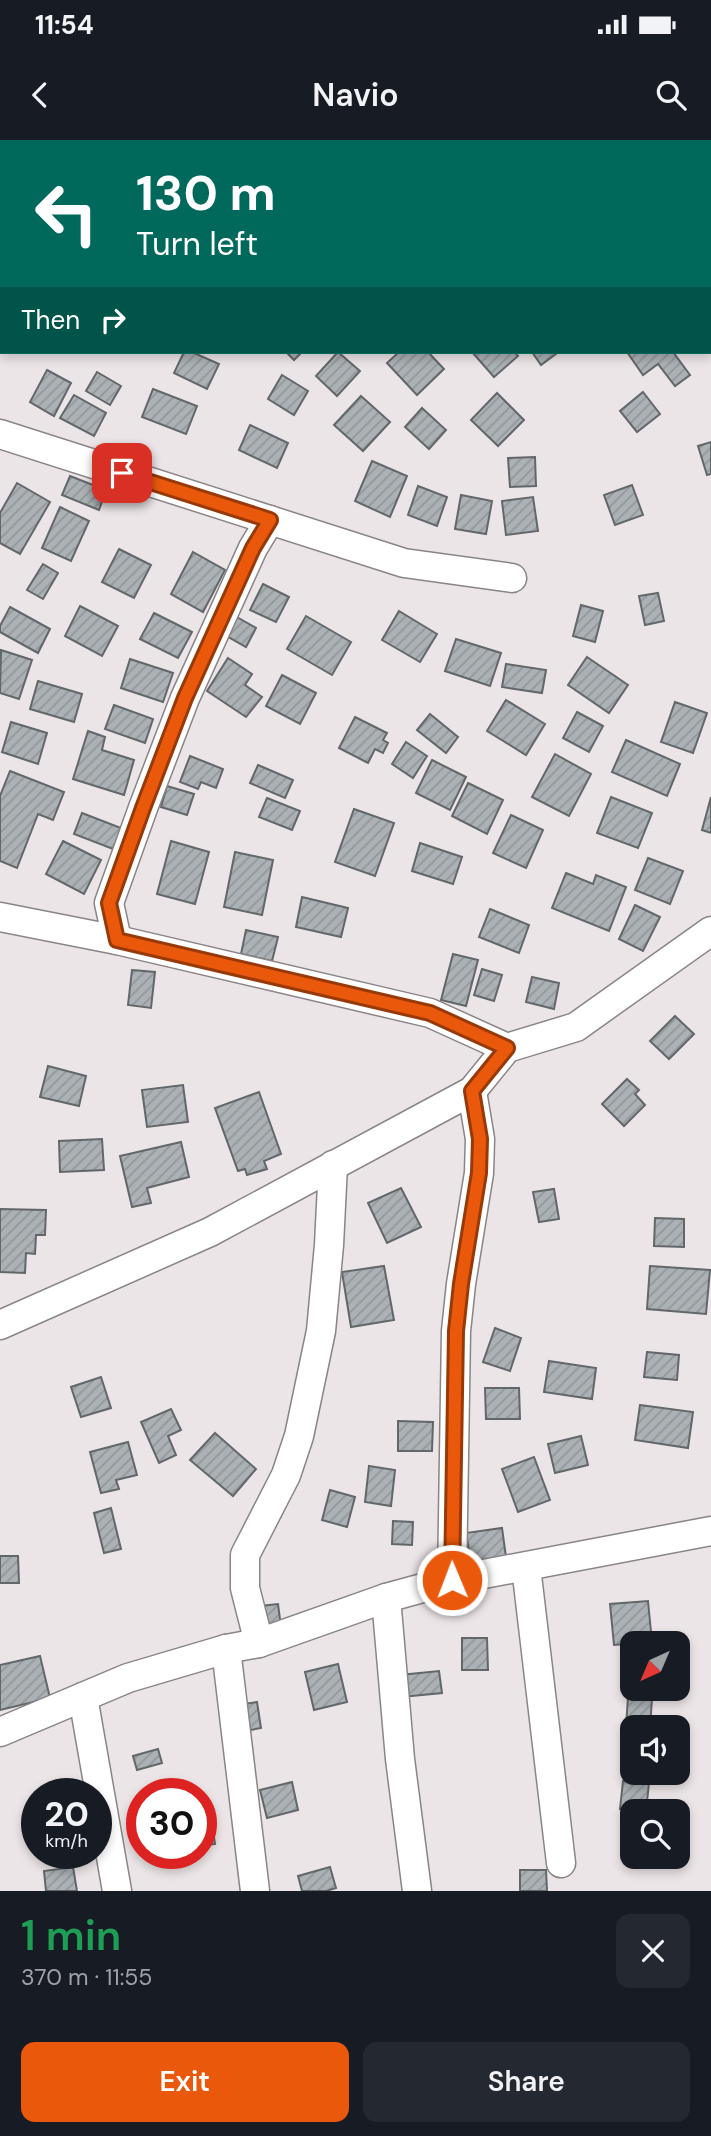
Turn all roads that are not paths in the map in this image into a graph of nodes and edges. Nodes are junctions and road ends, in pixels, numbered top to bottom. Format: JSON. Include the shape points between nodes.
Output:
{"nodes":[{"id":1,"x":0,"y":434,"type":"edge"},
{"id":2,"x":270,"y":520,"type":"junction"},
{"id":3,"x":512,"y":578,"type":"dead end"},
{"id":4,"x":0,"y":917,"type":"edge"},
{"id":5,"x":711,"y":932,"type":"edge"},
{"id":6,"x":117,"y":940,"type":"junction"},
{"id":7,"x":507,"y":1048,"type":"junction"},
{"id":8,"x":472,"y":1091,"type":"junction"},
{"id":9,"x":333,"y":1165,"type":"junction"},
{"id":10,"x":0,"y":1325,"type":"edge"},
{"id":11,"x":711,"y":1531,"type":"edge"},
{"id":12,"x":526,"y":1567,"type":"junction"},
{"id":13,"x":452,"y":1580,"type":"junction"},
{"id":14,"x":386,"y":1598,"type":"junction"},
{"id":15,"x":259,"y":1643,"type":"junction"},
{"id":16,"x":226,"y":1649,"type":"junction"},
{"id":17,"x":83,"y":1697,"type":"junction"},
{"id":18,"x":0,"y":1732,"type":"edge"},
{"id":19,"x":561,"y":1863,"type":"dead end"},
{"id":20,"x":117,"y":1891,"type":"edge"},
{"id":21,"x":256,"y":1891,"type":"edge"},
{"id":22,"x":417,"y":1891,"type":"edge"}],
"edges":[{"from":1,"to":2,"type":"street"},
{"from":2,"to":3,"type":"street","via":[[404,563]]},
{"from":2,"to":6,"type":"street","via":[[185,698],[143,808],[109,903]]},
{"from":4,"to":6,"type":"street"},
{"from":5,"to":7,"type":"street","via":[[576,1027]]},
{"from":6,"to":7,"type":"street","via":[[430,1013]]},
{"from":7,"to":8,"type":"street"},
{"from":8,"to":9,"type":"street"},
{"from":8,"to":13,"type":"street","via":[[480,1161],[456,1331]]},
{"from":9,"to":10,"type":"street","via":[[211,1232]]},
{"from":9,"to":15,"type":"street","via":[[321,1331],[299,1436],[286,1475],[245,1555],[245,1588]]},
{"from":11,"to":12,"type":"street"},
{"from":12,"to":13,"type":"street"},
{"from":12,"to":19,"type":"street"},
{"from":13,"to":14,"type":"street"},
{"from":14,"to":15,"type":"street"},
{"from":14,"to":22,"type":"street"},
{"from":15,"to":16,"type":"street"},
{"from":16,"to":17,"type":"street","via":[[128,1678]]},
{"from":16,"to":21,"type":"street"},
{"from":17,"to":18,"type":"street"},
{"from":17,"to":20,"type":"street"}]}
